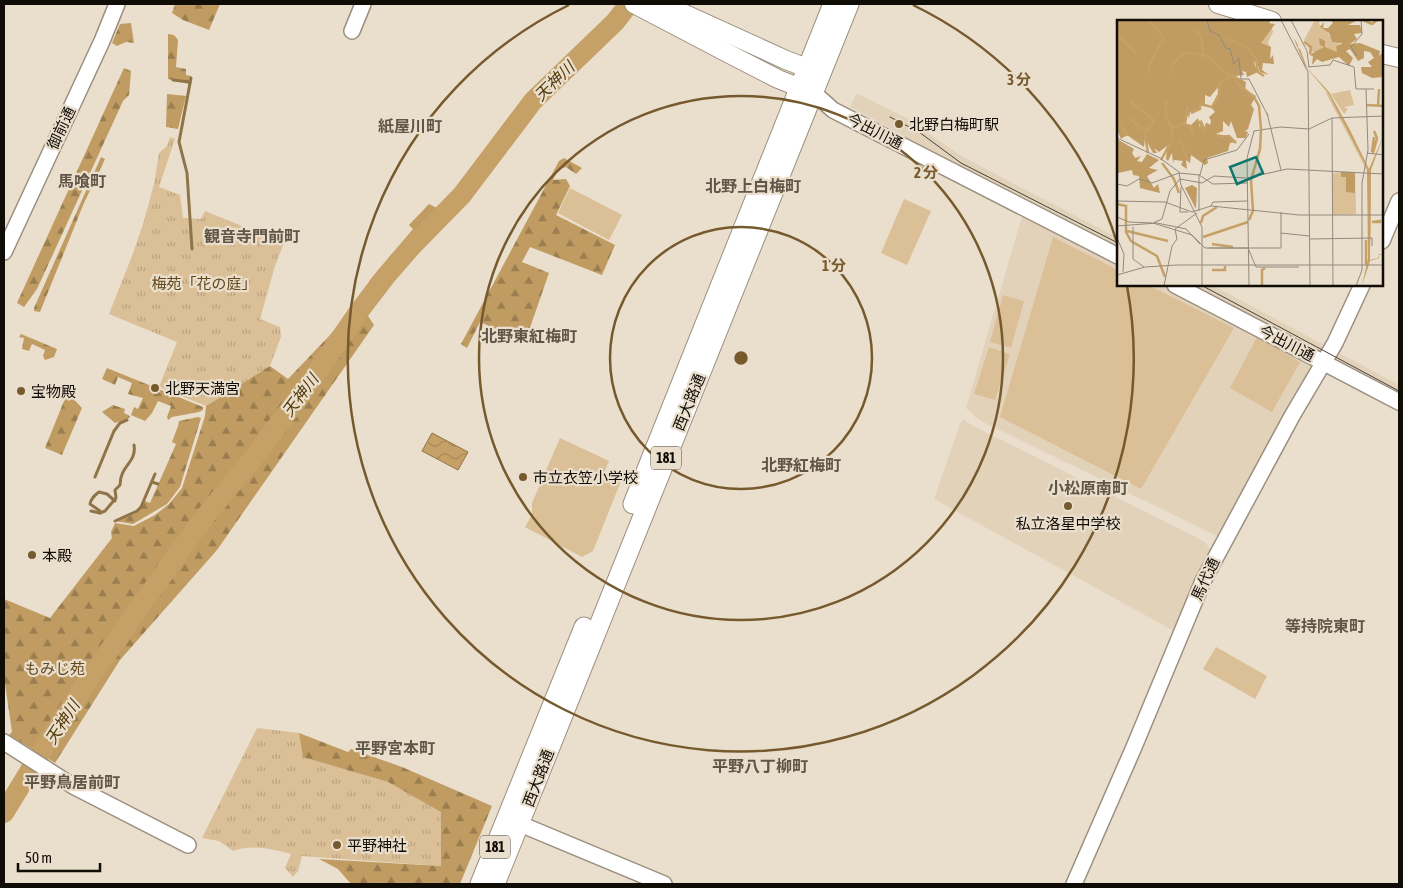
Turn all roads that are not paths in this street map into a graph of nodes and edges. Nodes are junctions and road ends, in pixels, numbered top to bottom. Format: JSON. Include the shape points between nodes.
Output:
{"nodes":[{"id":1,"x":117,"y":4,"type":"edge"},
{"id":2,"x":363,"y":4,"type":"edge"},
{"id":3,"x":635,"y":4,"type":"edge"},
{"id":4,"x":663,"y":4,"type":"edge"},
{"id":5,"x":833,"y":4,"type":"edge"},
{"id":6,"x":849,"y":4,"type":"edge"},
{"id":7,"x":1218,"y":4,"type":"edge"},
{"id":8,"x":1269,"y":20,"type":"edge"},
{"id":9,"x":352,"y":31,"type":"dead end"},
{"id":10,"x":1383,"y":54,"type":"edge"},
{"id":11,"x":1399,"y":58,"type":"edge"},
{"id":12,"x":815,"y":69,"type":"junction"},
{"id":13,"x":807,"y":90,"type":"junction"},
{"id":14,"x":1399,"y":202,"type":"edge"},
{"id":15,"x":1383,"y":239,"type":"edge"},
{"id":16,"x":4,"y":252,"type":"edge"},
{"id":17,"x":1117,"y":255,"type":"edge"},
{"id":18,"x":1177,"y":286,"type":"edge"},
{"id":19,"x":1362,"y":286,"type":"edge"},
{"id":20,"x":1325,"y":362,"type":"junction"},
{"id":21,"x":1399,"y":402,"type":"edge"},
{"id":22,"x":4,"y":742,"type":"edge"},
{"id":23,"x":520,"y":824,"type":"junction"},
{"id":24,"x":188,"y":845,"type":"dead end"},
{"id":25,"x":480,"y":884,"type":"edge"},
{"id":26,"x":495,"y":884,"type":"edge"},
{"id":27,"x":664,"y":884,"type":"edge"},
{"id":28,"x":1074,"y":884,"type":"edge"}],
"edges":[{"from":1,"to":16,"type":"street","name":"御前通"},
{"from":2,"to":9,"type":"street"},
{"from":3,"to":13,"type":"main road","name":"今出川通","via":[[778,79]]},
{"from":4,"to":12,"type":"main road","via":[[786,60]]},
{"from":5,"to":12,"type":"main road","name":"西大路通","number":"181"},
{"from":6,"to":12,"type":"main road","name":"西大路通","number":"181"},
{"from":7,"to":8,"type":"main road"},
{"from":10,"to":11,"type":"main road"},
{"from":12,"to":13,"type":"main road","name":"西大路通","number":"181"},
{"from":13,"to":17,"type":"street","name":"今出川通","via":[[833,110]]},
{"from":13,"to":23,"type":"main road","name":"西大路通","number":"181"},
{"from":13,"to":25,"type":"main road","name":"西大路通","number":"181"},
{"from":14,"to":15,"type":"street"},
{"from":18,"to":20,"type":"street","name":"今出川通"},
{"from":19,"to":20,"type":"street","name":"馬代通"},
{"from":20,"to":21,"type":"street","name":"今出川通"},
{"from":20,"to":28,"type":"street","name":"馬代通","via":[[1292,416],[1203,581]]},
{"from":22,"to":24,"type":"street","via":[[73,786]]},
{"from":23,"to":26,"type":"main road","name":"西大路通","number":"181"},
{"from":23,"to":27,"type":"street"}]}
